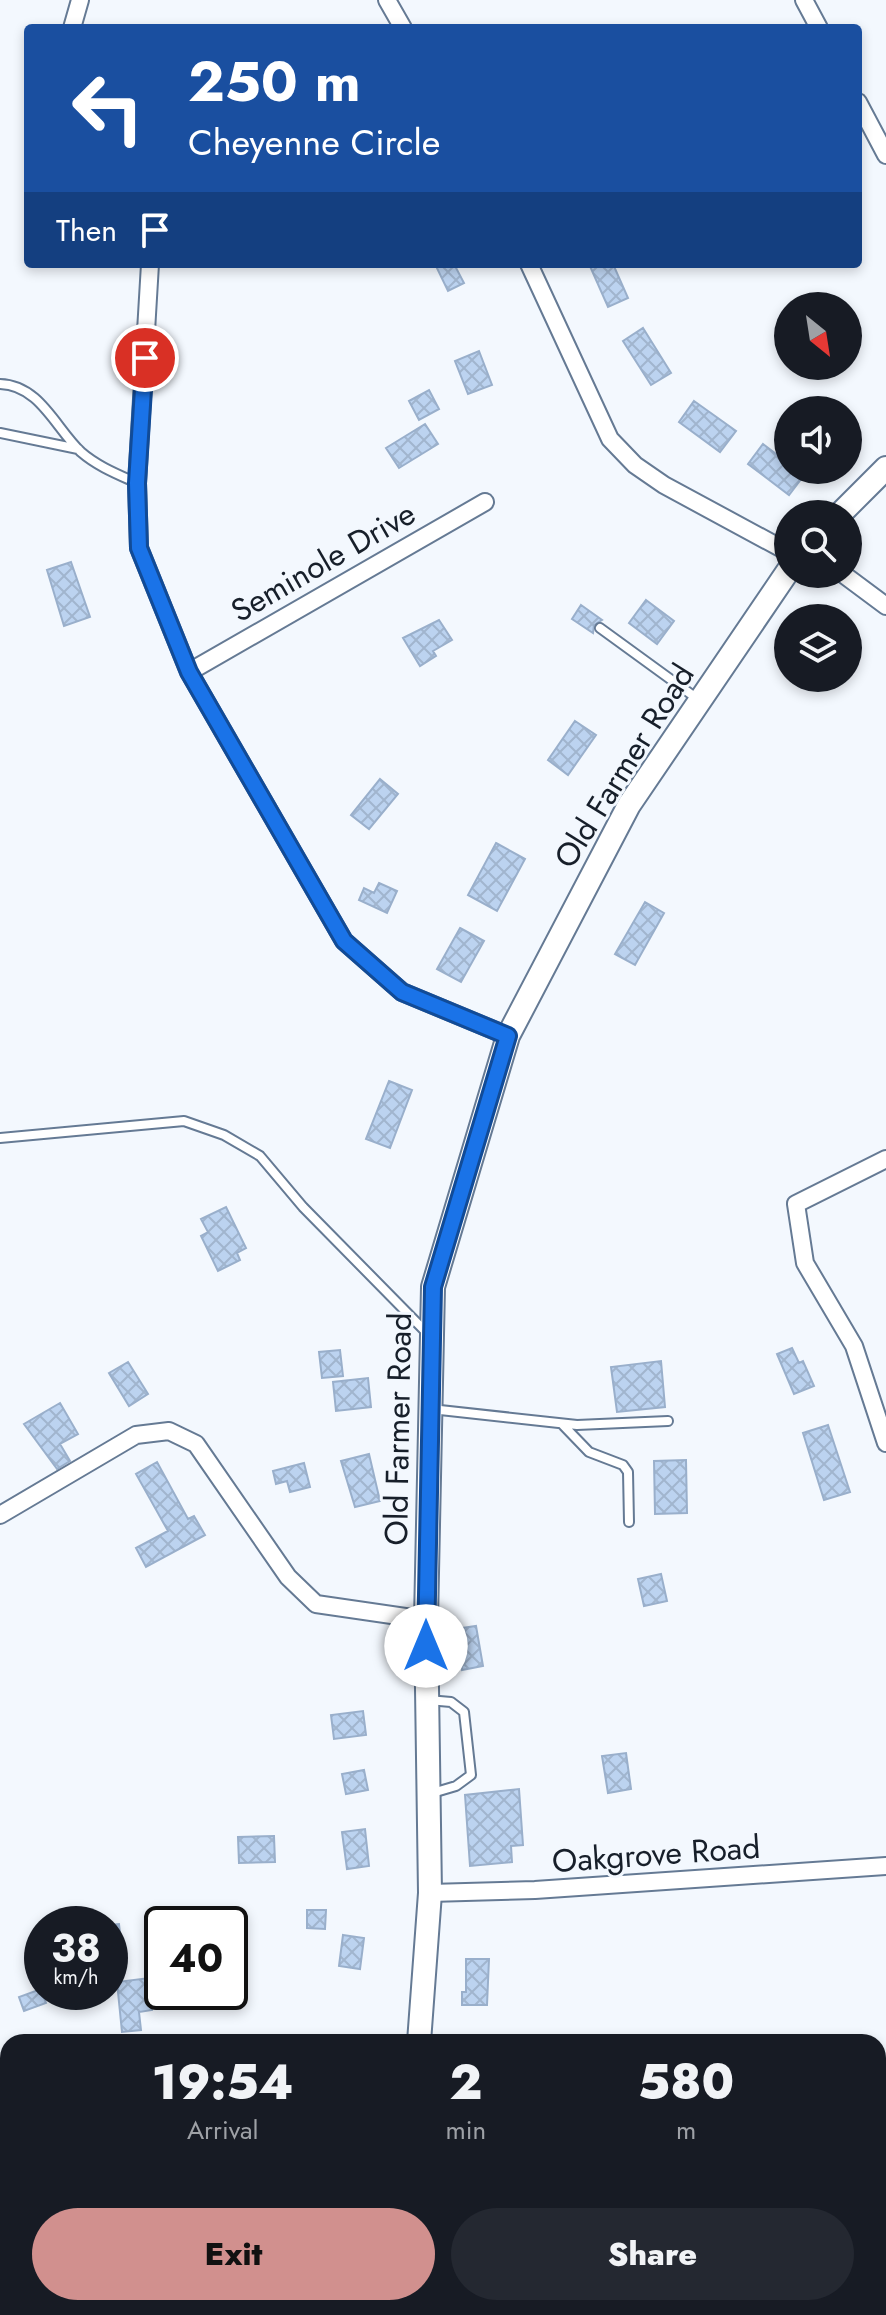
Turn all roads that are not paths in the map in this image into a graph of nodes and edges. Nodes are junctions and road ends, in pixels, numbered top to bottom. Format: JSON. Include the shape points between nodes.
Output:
{"nodes":[{"id":1,"x":80,"y":0,"type":"edge"},
{"id":2,"x":387,"y":0,"type":"edge"},
{"id":3,"x":804,"y":0,"type":"edge"},
{"id":4,"x":73,"y":24,"type":"edge"},
{"id":5,"x":401,"y":24,"type":"edge"},
{"id":6,"x":817,"y":24,"type":"edge"},
{"id":7,"x":862,"y":110,"type":"edge"},
{"id":8,"x":886,"y":155,"type":"edge"},
{"id":9,"x":150,"y":268,"type":"edge"},
{"id":10,"x":531,"y":268,"type":"edge"},
{"id":11,"x":0,"y":384,"type":"edge"},
{"id":12,"x":0,"y":433,"type":"edge"},
{"id":13,"x":78,"y":449,"type":"junction"},
{"id":14,"x":886,"y":468,"type":"edge"},
{"id":15,"x":137,"y":483,"type":"junction"},
{"id":16,"x":854,"y":500,"type":"edge"},
{"id":17,"x":485,"y":502,"type":"dead end"},
{"id":18,"x":774,"y":544,"type":"edge"},
{"id":19,"x":776,"y":588,"type":"edge"},
{"id":20,"x":862,"y":588,"type":"edge"},
{"id":21,"x":886,"y":606,"type":"edge"},
{"id":22,"x":600,"y":628,"type":"dead end"},
{"id":23,"x":189,"y":672,"type":"junction"},
{"id":24,"x":700,"y":700,"type":"junction"},
{"id":25,"x":508,"y":1036,"type":"junction"},
{"id":26,"x":0,"y":1138,"type":"edge"},
{"id":27,"x":886,"y":1159,"type":"edge"},
{"id":28,"x":432,"y":1337,"type":"junction"},
{"id":29,"x":430,"y":1409,"type":"junction"},
{"id":30,"x":668,"y":1421,"type":"dead end"},
{"id":31,"x":561,"y":1423,"type":"junction"},
{"id":32,"x":886,"y":1443,"type":"edge"},
{"id":33,"x":0,"y":1515,"type":"edge"},
{"id":34,"x":629,"y":1522,"type":"dead end"},
{"id":35,"x":426,"y":1620,"type":"junction"},
{"id":36,"x":427,"y":1700,"type":"junction"},
{"id":37,"x":429,"y":1794,"type":"junction"},
{"id":38,"x":886,"y":1866,"type":"edge"},
{"id":39,"x":430,"y":1893,"type":"junction"},
{"id":40,"x":420,"y":2034,"type":"edge"}],
"edges":[{"from":1,"to":4,"type":"street"},
{"from":2,"to":5,"type":"street"},
{"from":3,"to":6,"type":"street"},
{"from":7,"to":8,"type":"street"},
{"from":9,"to":15,"type":"street"},
{"from":10,"to":18,"type":"street","via":[[610,439],[664,485]]},
{"from":11,"to":13,"type":"lane","via":[[32,396]]},
{"from":12,"to":13,"type":"lane"},
{"from":13,"to":15,"type":"lane","via":[[97,465]]},
{"from":14,"to":16,"type":"street"},
{"from":15,"to":23,"type":"street","via":[[139,548]]},
{"from":17,"to":23,"type":"street","name":"Seminole Drive"},
{"from":19,"to":24,"type":"street","name":"Old Farmer Road"},
{"from":20,"to":21,"type":"street"},
{"from":22,"to":24,"type":"lane"},
{"from":23,"to":25,"type":"street","via":[[344,941],[402,992]]},
{"from":24,"to":25,"type":"street","name":"Old Farmer Road","via":[[629,805]]},
{"from":25,"to":28,"type":"street","name":"Old Farmer Road","via":[[433,1287]]},
{"from":26,"to":28,"type":"lane","via":[[184,1121],[224,1135],[260,1156]]},
{"from":27,"to":32,"type":"street","via":[[796,1204],[805,1263],[854,1346]]},
{"from":28,"to":29,"type":"street","name":"Old Farmer Road"},
{"from":29,"to":31,"type":"lane"},
{"from":29,"to":35,"type":"street","name":"Old Farmer Road"},
{"from":30,"to":31,"type":"lane"},
{"from":31,"to":34,"type":"lane","via":[[589,1452],[628,1472]]},
{"from":33,"to":35,"type":"street","via":[[136,1435],[169,1431],[196,1444],[288,1577],[316,1604]]},
{"from":35,"to":36,"type":"street","name":"Old Farmer Road"},
{"from":36,"to":37,"type":"street","name":"Old Farmer Road"},
{"from":36,"to":37,"type":"lane","via":[[451,1702],[464,1712],[472,1765],[466,1780]]},
{"from":37,"to":39,"type":"street","name":"Old Farmer Road"},
{"from":38,"to":39,"type":"street","name":"Oakgrove Road"},
{"from":39,"to":40,"type":"street","name":"Old Farmer Road"}]}
